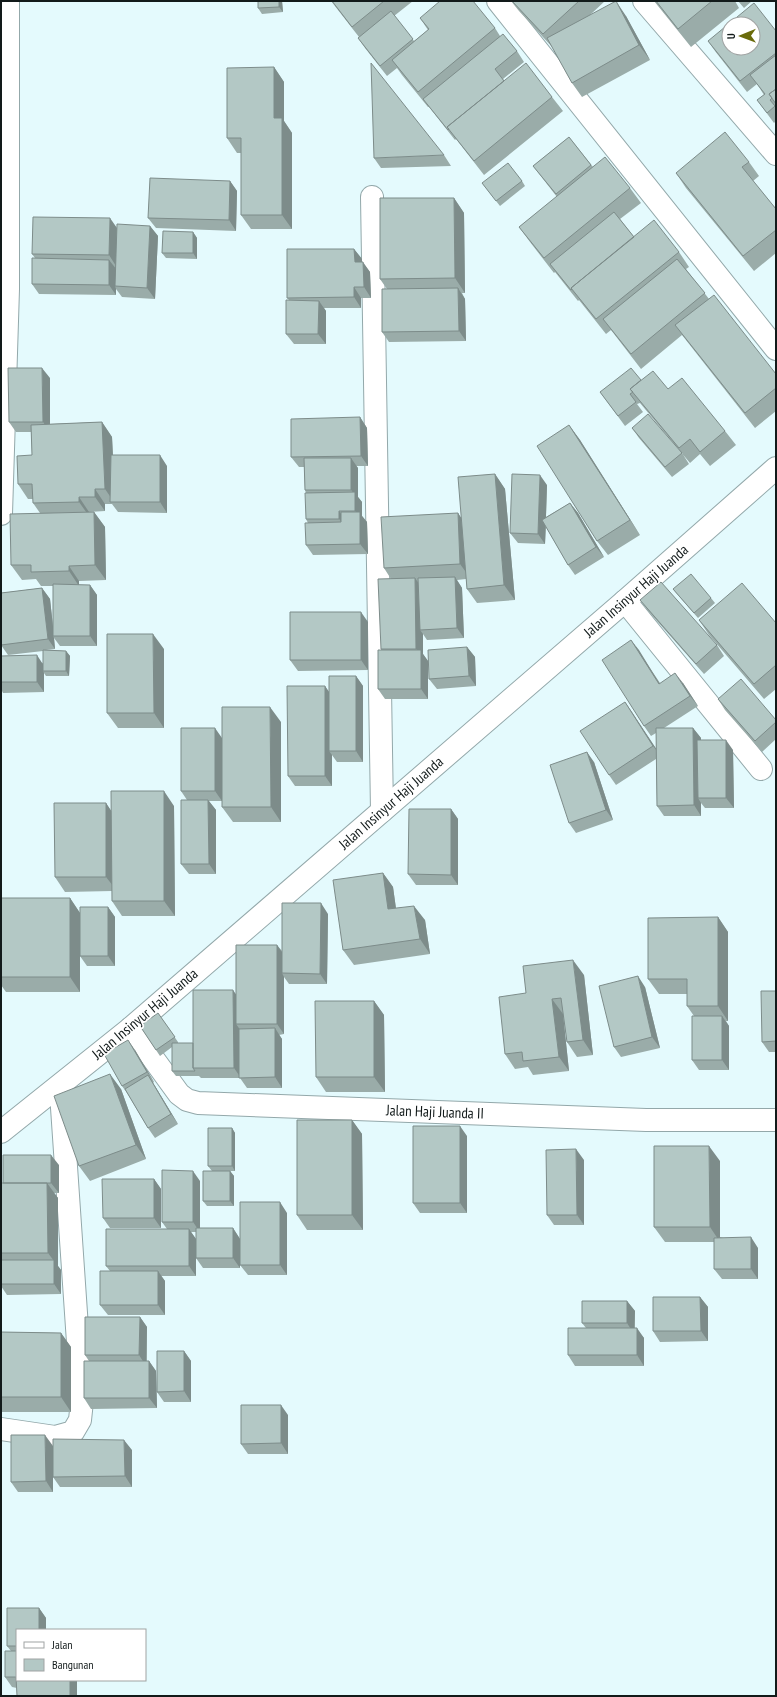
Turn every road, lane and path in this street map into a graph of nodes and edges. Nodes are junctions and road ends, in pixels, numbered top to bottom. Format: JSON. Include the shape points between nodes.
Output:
{"nodes":[{"id":1,"x":8,"y":1,"type":"edge"},
{"id":2,"x":498,"y":1,"type":"edge"},
{"id":3,"x":644,"y":1,"type":"edge"},
{"id":4,"x":776,"y":154,"type":"edge"},
{"id":5,"x":372,"y":197,"type":"dead end"},
{"id":6,"x":4,"y":289,"type":"edge"},
{"id":7,"x":776,"y":349,"type":"edge"},
{"id":8,"x":776,"y":468,"type":"edge"},
{"id":9,"x":1,"y":514,"type":"edge"},
{"id":10,"x":625,"y":601,"type":"junction"},
{"id":11,"x":761,"y":769,"type":"dead end"},
{"id":12,"x":382,"y":811,"type":"junction"},
{"id":13,"x":131,"y":1028,"type":"junction"},
{"id":14,"x":61,"y":1084,"type":"junction"},
{"id":15,"x":776,"y":1120,"type":"edge"},
{"id":16,"x":1,"y":1132,"type":"edge"},
{"id":17,"x":1,"y":1429,"type":"edge"}],
"edges":[{"from":1,"to":6,"type":"street"},
{"from":2,"to":7,"type":"street"},
{"from":3,"to":4,"type":"street"},
{"from":5,"to":12,"type":"street"},
{"from":6,"to":9,"type":"street"},
{"from":8,"to":10,"type":"street","name":"Jalan Insinyur Haji Juanda"},
{"from":10,"to":11,"type":"street"},
{"from":10,"to":12,"type":"street","name":"Jalan Insinyur Haji Juanda"},
{"from":12,"to":13,"type":"street","name":"Jalan Insinyur Haji Juanda"},
{"from":13,"to":14,"type":"street","name":"Jalan Insinyur Haji Juanda"},
{"from":13,"to":15,"type":"street","name":"Jalan Haji Juanda II","via":[[179,1094],[198,1103],[646,1120]]},
{"from":14,"to":16,"type":"street","name":"Jalan Insinyur Haji Juanda"},
{"from":14,"to":17,"type":"street","via":[[82,1401],[80,1420],[73,1432],[55,1437]]}]}
